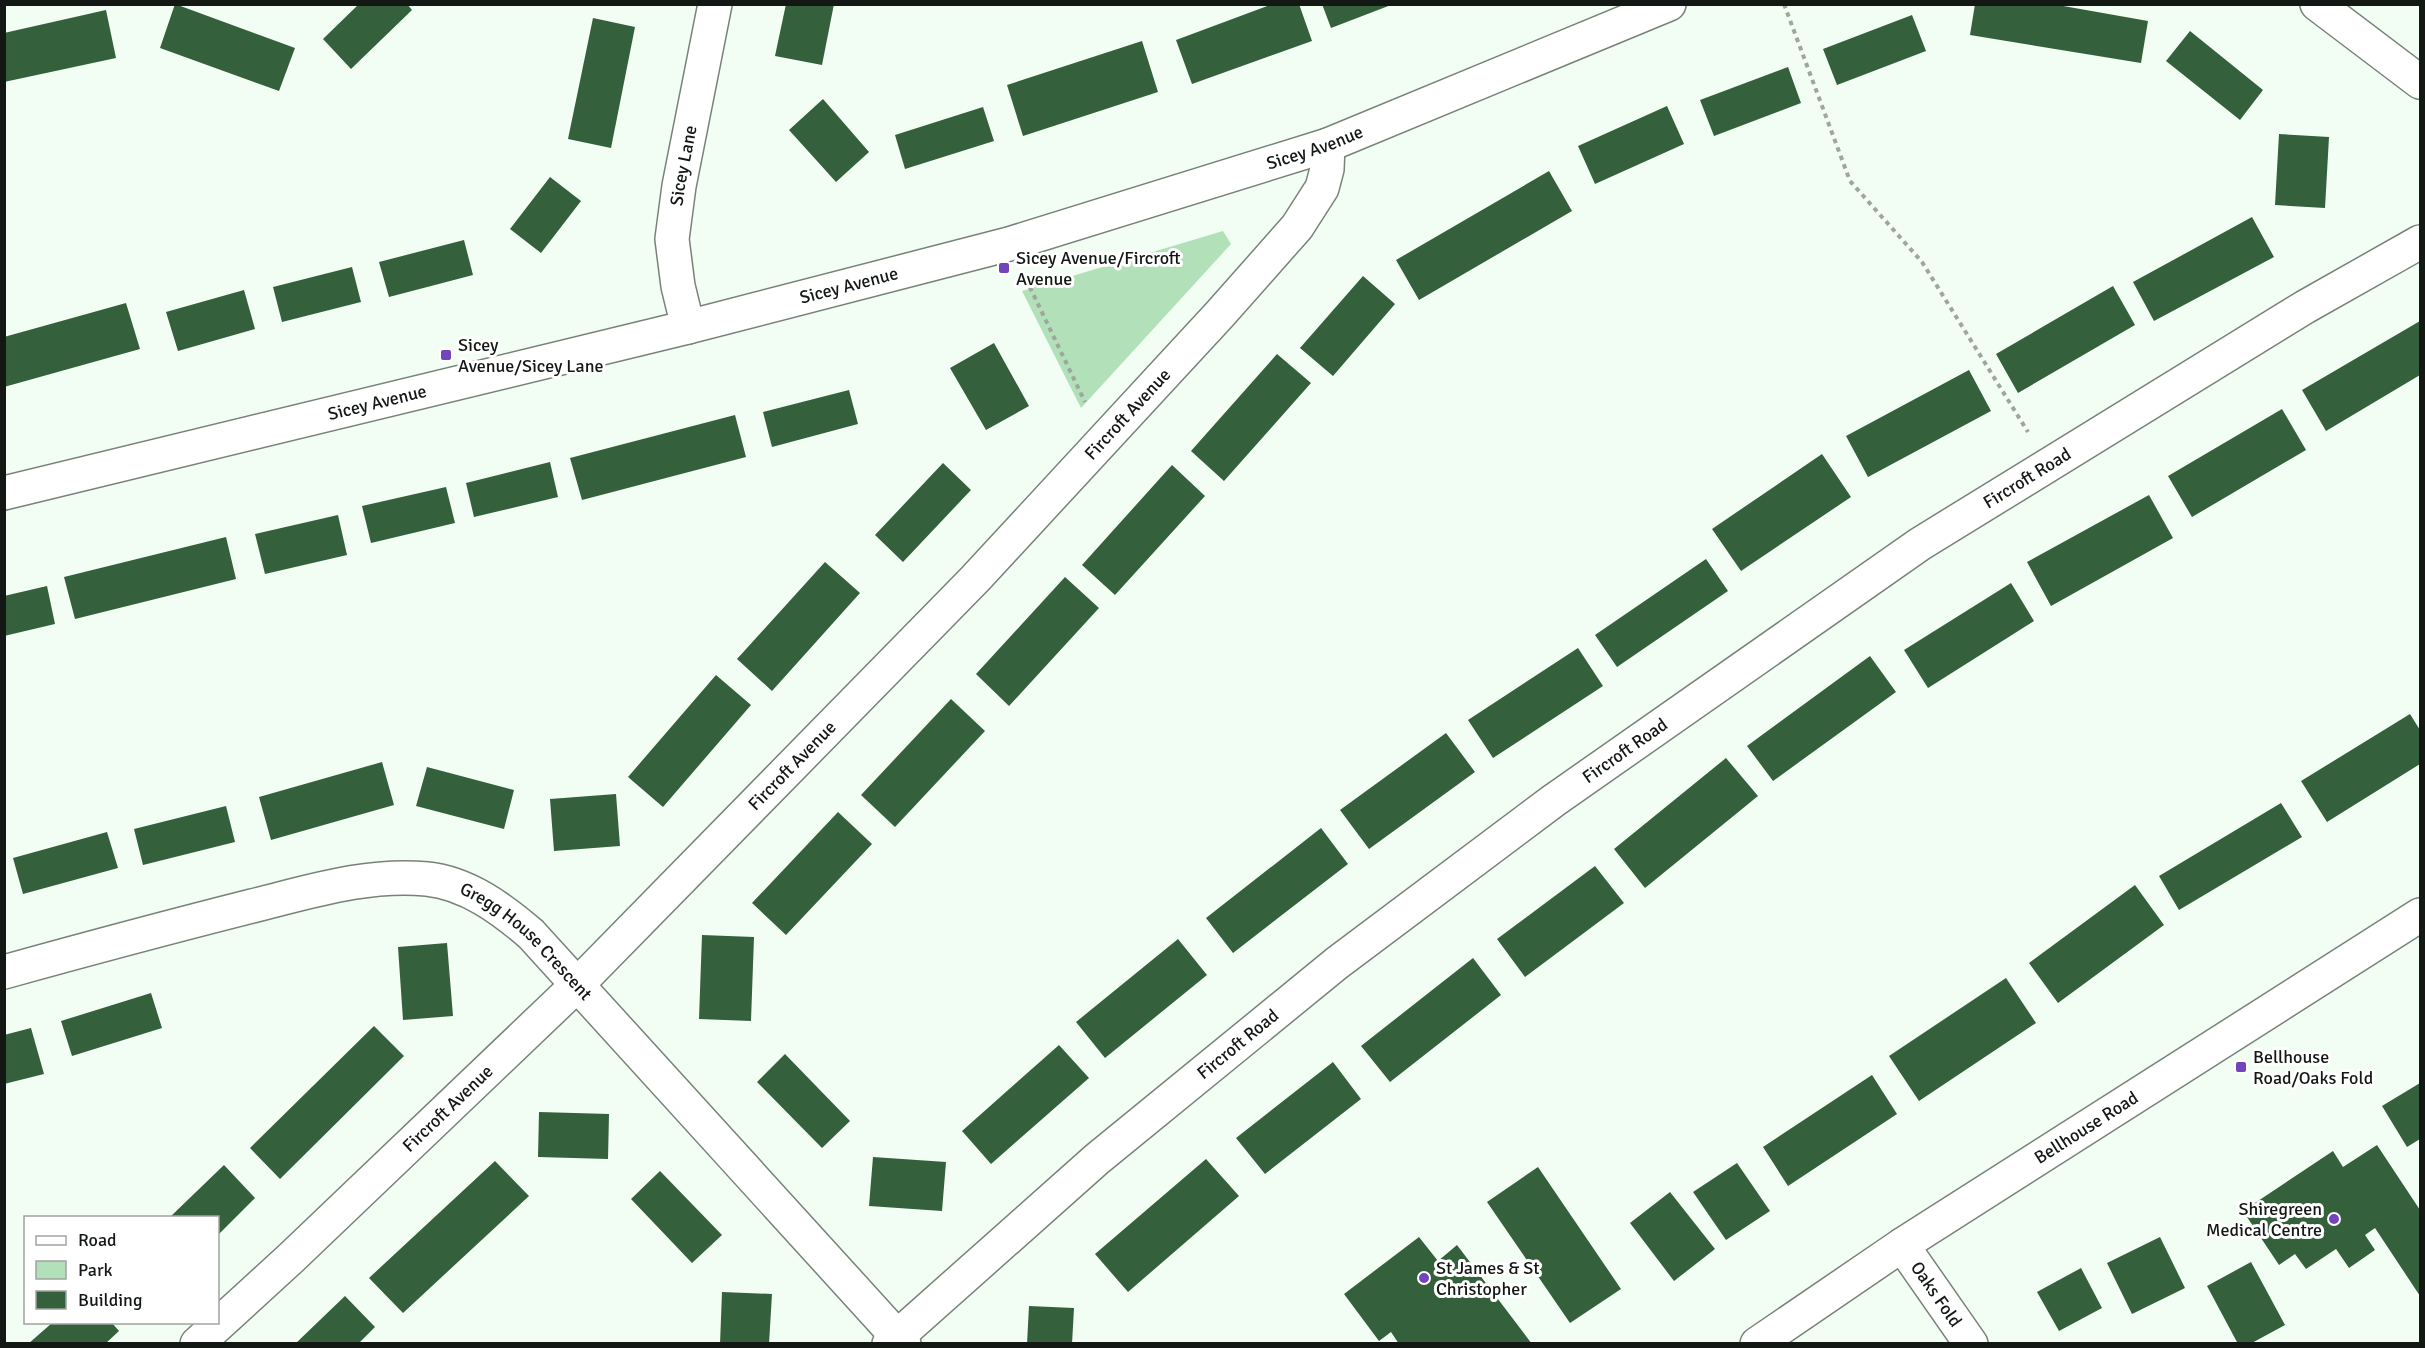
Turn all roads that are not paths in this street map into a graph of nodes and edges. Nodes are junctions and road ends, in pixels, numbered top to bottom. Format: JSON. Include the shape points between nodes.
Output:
{"nodes":[{"id":1,"x":715,"y":4,"type":"edge"},
{"id":2,"x":1669,"y":4,"type":"edge"},
{"id":3,"x":2317,"y":4,"type":"edge"},
{"id":4,"x":2421,"y":82,"type":"edge"},
{"id":5,"x":1328,"y":145,"type":"junction"},
{"id":6,"x":2421,"y":242,"type":"edge"},
{"id":7,"x":688,"y":327,"type":"junction"},
{"id":8,"x":4,"y":493,"type":"edge"},
{"id":9,"x":2421,"y":915,"type":"edge"},
{"id":10,"x":4,"y":972,"type":"edge"},
{"id":11,"x":577,"y":985,"type":"junction"},
{"id":12,"x":1902,"y":1245,"type":"junction"},
{"id":13,"x":219,"y":1324,"type":"edge"},
{"id":14,"x":219,"y":1324,"type":"edge"},
{"id":15,"x":897,"y":1341,"type":"edge"},
{"id":16,"x":197,"y":1344,"type":"edge"},
{"id":17,"x":1757,"y":1344,"type":"edge"},
{"id":18,"x":1971,"y":1344,"type":"edge"}],
"edges":[{"from":1,"to":7,"type":"street","name":"Sicey Lane","via":[[672,239]]},
{"from":2,"to":5,"type":"street","name":"Sicey Avenue"},
{"from":3,"to":4,"type":"street"},
{"from":5,"to":7,"type":"street","name":"Sicey Avenue","via":[[1009,244]]},
{"from":5,"to":11,"type":"street","name":"Fircroft Avenue","via":[[1322,188],[1297,227],[975,579]]},
{"from":6,"to":15,"type":"street","name":"Fircroft Road","via":[[2295,313],[1920,544],[1553,801],[1336,963],[1097,1159]]},
{"from":7,"to":8,"type":"street","name":"Sicey Avenue"},
{"from":9,"to":12,"type":"street","name":"Bellhouse Road"},
{"from":10,"to":11,"type":"street","name":"Gregg House Crescent","via":[[334,886],[384,879],[429,879],[469,892],[501,909],[531,934]]},
{"from":11,"to":13,"type":"street","name":"Fircroft Avenue"},
{"from":11,"to":15,"type":"street","name":"Gregg House Crescent"},
{"from":12,"to":17,"type":"street","name":"Bellhouse Road"},
{"from":12,"to":18,"type":"street","name":"Oaks Fold"},
{"from":14,"to":16,"type":"street","name":"Fircroft Avenue"}]}
